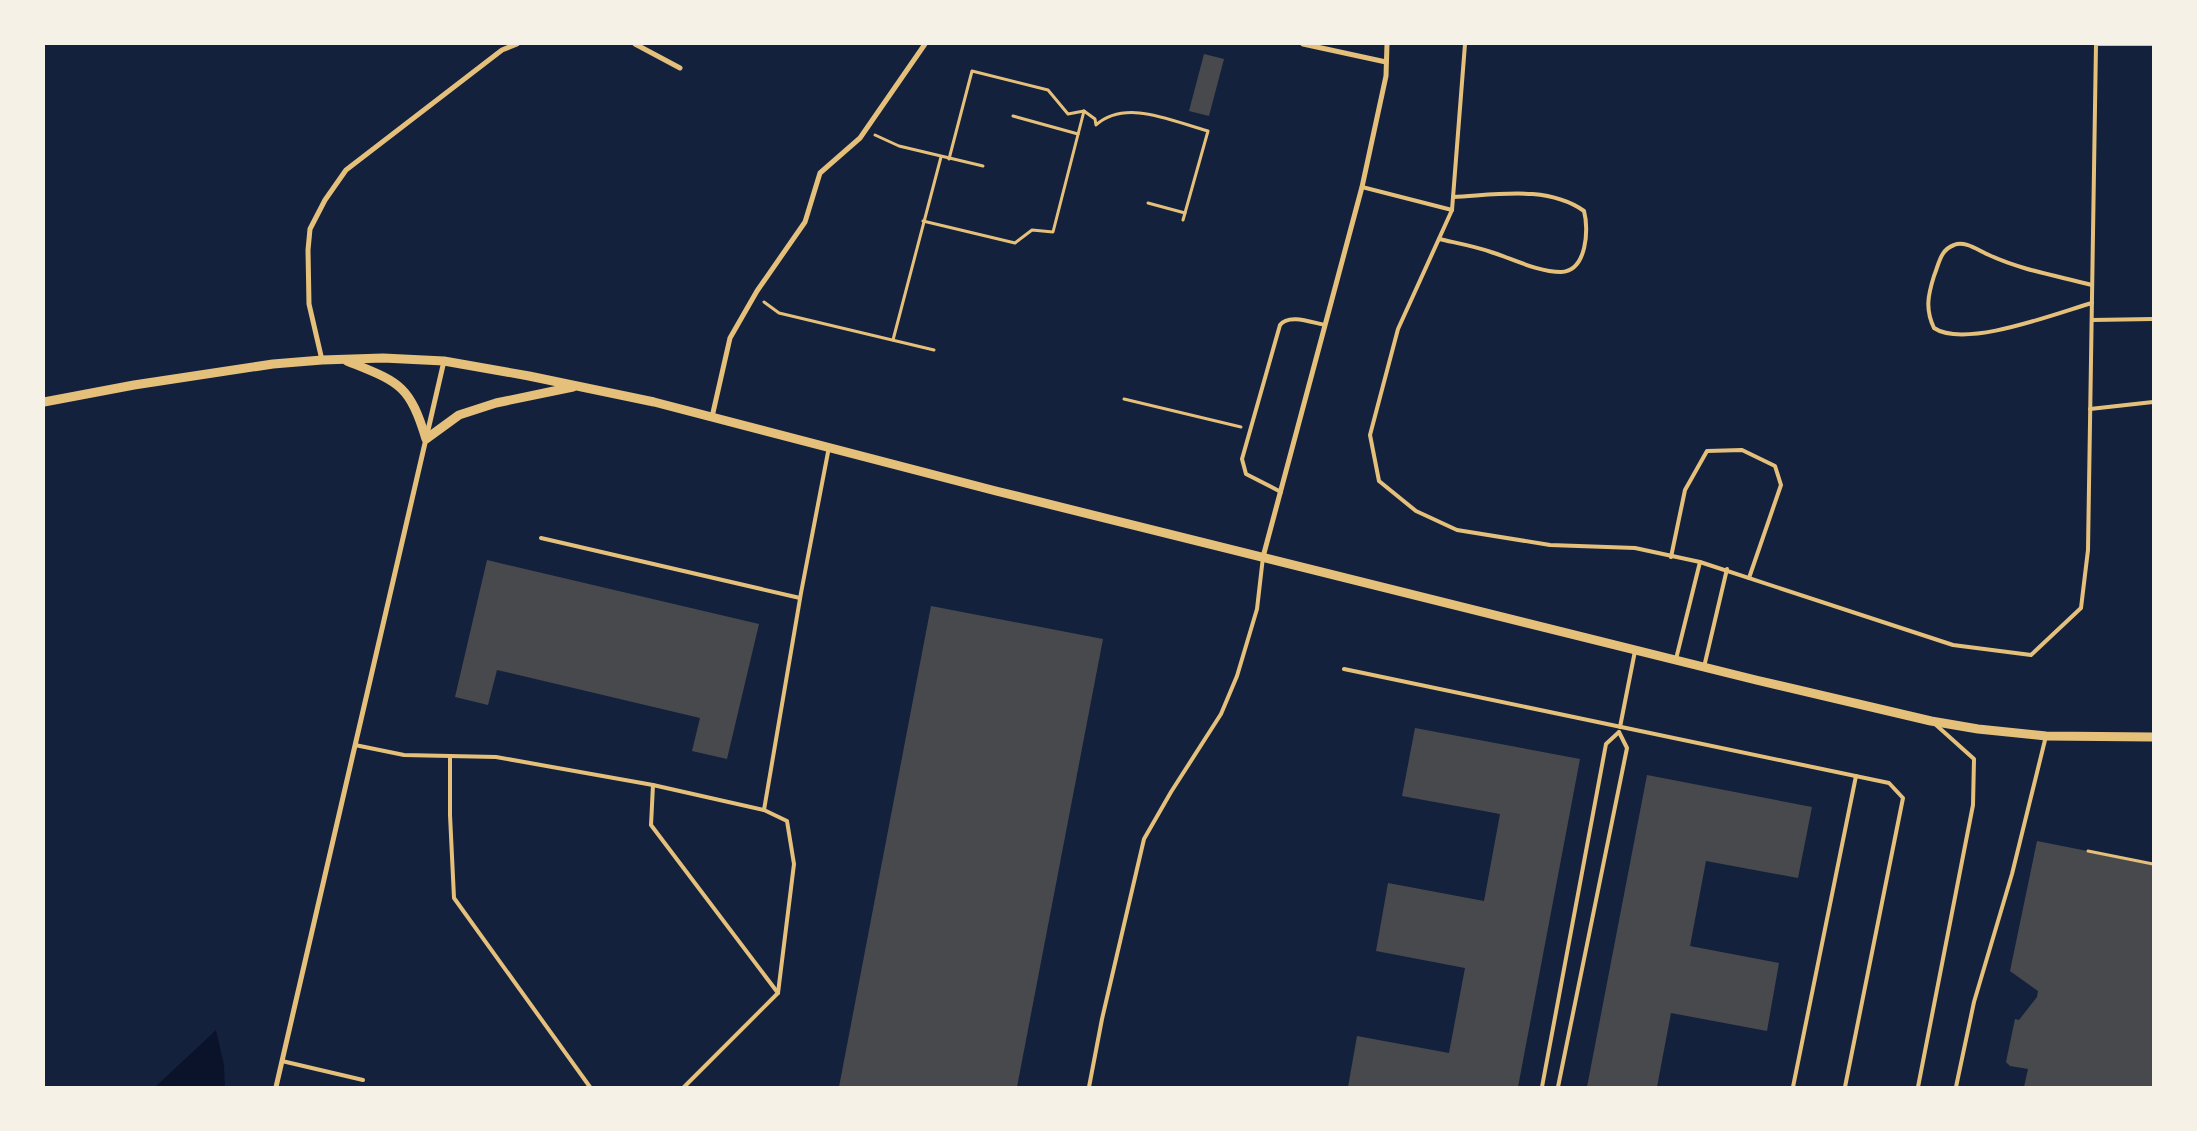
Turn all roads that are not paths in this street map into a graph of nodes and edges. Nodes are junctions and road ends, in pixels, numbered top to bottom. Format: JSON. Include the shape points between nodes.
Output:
{"nodes":[{"id":1,"x":517,"y":44,"type":"edge"},
{"id":2,"x":635,"y":44,"type":"edge"},
{"id":3,"x":925,"y":44,"type":"edge"},
{"id":4,"x":1303,"y":44,"type":"edge"},
{"id":5,"x":1387,"y":44,"type":"edge"},
{"id":6,"x":1465,"y":44,"type":"edge"},
{"id":7,"x":2096,"y":44,"type":"edge"},
{"id":8,"x":2153,"y":44,"type":"edge"},
{"id":9,"x":1386,"y":62,"type":"junction"},
{"id":10,"x":680,"y":68,"type":"dead end"},
{"id":11,"x":1362,"y":187,"type":"junction"},
{"id":12,"x":1453,"y":197,"type":"junction"},
{"id":13,"x":1452,"y":210,"type":"junction"},
{"id":14,"x":1439,"y":239,"type":"junction"},
{"id":15,"x":2092,"y":284,"type":"junction"},
{"id":16,"x":2092,"y":302,"type":"junction"},
{"id":17,"x":2153,"y":319,"type":"edge"},
{"id":18,"x":2092,"y":320,"type":"junction"},
{"id":19,"x":1325,"y":325,"type":"junction"},
{"id":20,"x":343,"y":359,"type":"junction"},
{"id":21,"x":322,"y":360,"type":"junction"},
{"id":22,"x":444,"y":361,"type":"junction"},
{"id":23,"x":578,"y":386,"type":"junction"},
{"id":24,"x":44,"y":402,"type":"edge"},
{"id":25,"x":2153,"y":402,"type":"edge"},
{"id":26,"x":2090,"y":409,"type":"junction"},
{"id":27,"x":712,"y":417,"type":"junction"},
{"id":28,"x":426,"y":438,"type":"junction"},
{"id":29,"x":829,"y":447,"type":"junction"},
{"id":30,"x":1281,"y":492,"type":"junction"},
{"id":31,"x":541,"y":538,"type":"dead end"},
{"id":32,"x":1263,"y":557,"type":"junction"},
{"id":33,"x":1671,"y":557,"type":"junction"},
{"id":34,"x":1700,"y":562,"type":"junction"},
{"id":35,"x":1727,"y":570,"type":"junction"},
{"id":36,"x":1749,"y":578,"type":"junction"},
{"id":37,"x":800,"y":598,"type":"junction"},
{"id":38,"x":1635,"y":650,"type":"junction"},
{"id":39,"x":1676,"y":660,"type":"junction"},
{"id":40,"x":1704,"y":667,"type":"junction"},
{"id":41,"x":1344,"y":669,"type":"dead end"},
{"id":42,"x":1931,"y":720,"type":"junction"},
{"id":43,"x":1620,"y":727,"type":"junction"},
{"id":44,"x":1619,"y":732,"type":"junction"},
{"id":45,"x":2046,"y":736,"type":"junction"},
{"id":46,"x":2153,"y":737,"type":"edge"},
{"id":47,"x":355,"y":745,"type":"junction"},
{"id":48,"x":450,"y":757,"type":"junction"},
{"id":49,"x":1856,"y":776,"type":"junction"},
{"id":50,"x":652,"y":785,"type":"junction"},
{"id":51,"x":764,"y":810,"type":"junction"},
{"id":52,"x":778,"y":993,"type":"junction"},
{"id":53,"x":282,"y":1061,"type":"junction"},
{"id":54,"x":363,"y":1080,"type":"dead end"},
{"id":55,"x":276,"y":1087,"type":"edge"},
{"id":56,"x":590,"y":1087,"type":"edge"},
{"id":57,"x":684,"y":1087,"type":"edge"},
{"id":58,"x":1089,"y":1087,"type":"edge"},
{"id":59,"x":1542,"y":1087,"type":"edge"},
{"id":60,"x":1558,"y":1087,"type":"edge"},
{"id":61,"x":1792,"y":1087,"type":"edge"},
{"id":62,"x":1845,"y":1087,"type":"edge"},
{"id":63,"x":1918,"y":1087,"type":"edge"},
{"id":64,"x":1956,"y":1087,"type":"edge"}],
"edges":[{"from":1,"to":21,"type":"street","via":[[502,50],[346,170],[325,200],[310,229],[308,250],[309,304]]},
{"from":2,"to":10,"type":"street"},
{"from":3,"to":27,"type":"street","via":[[860,138],[820,173],[805,222],[757,291],[730,338]]},
{"from":4,"to":9,"type":"street"},
{"from":5,"to":9,"type":"street"},
{"from":6,"to":12,"type":"lane"},
{"from":7,"to":8,"type":"lane"},
{"from":7,"to":15,"type":"lane"},
{"from":9,"to":11,"type":"street","via":[[1386,76]]},
{"from":11,"to":13,"type":"lane"},
{"from":11,"to":19,"type":"street"},
{"from":12,"to":13,"type":"lane"},
{"from":12,"to":14,"type":"lane","via":[[1522,194],[1555,197],[1576,205],[1584,211],[1587,223],[1582,256],[1568,270],[1561,272]]},
{"from":13,"to":14,"type":"lane"},
{"from":14,"to":33,"type":"lane","via":[[1398,329],[1370,435],[1380,481],[1416,511],[1457,530],[1550,545],[1635,548]]},
{"from":15,"to":16,"type":"lane"},
{"from":15,"to":16,"type":"lane","via":[[2000,260],[1963,243],[1955,244],[1942,254],[1927,304],[1934,328],[1957,336],[2002,330]]},
{"from":16,"to":18,"type":"lane"},
{"from":17,"to":18,"type":"lane"},
{"from":18,"to":26,"type":"lane"},
{"from":19,"to":30,"type":"street"},
{"from":19,"to":30,"type":"lane","via":[[1291,319],[1282,322],[1242,459],[1244,471],[1258,482]]},
{"from":20,"to":21,"type":"street"},
{"from":20,"to":22,"type":"street"},
{"from":20,"to":28,"type":"street","via":[[384,376],[405,390],[418,411]]},
{"from":21,"to":24,"type":"street","via":[[134,385]]},
{"from":22,"to":23,"type":"street"},
{"from":22,"to":28,"type":"street"},
{"from":23,"to":27,"type":"street"},
{"from":23,"to":28,"type":"street","via":[[496,403],[459,415]]},
{"from":25,"to":26,"type":"lane"},
{"from":26,"to":36,"type":"lane","via":[[2088,550],[2081,608],[2031,655],[1953,645]]},
{"from":27,"to":29,"type":"street"},
{"from":28,"to":47,"type":"street"},
{"from":29,"to":32,"type":"street"},
{"from":29,"to":37,"type":"lane"},
{"from":30,"to":32,"type":"street"},
{"from":31,"to":37,"type":"lane"},
{"from":32,"to":38,"type":"street"},
{"from":32,"to":58,"type":"lane","via":[[1257,609],[1224,707],[1144,839]]},
{"from":33,"to":34,"type":"lane"},
{"from":33,"to":36,"type":"lane","via":[[1685,490],[1707,451],[1742,450],[1775,466],[1781,485]]},
{"from":34,"to":35,"type":"lane"},
{"from":34,"to":39,"type":"lane"},
{"from":35,"to":36,"type":"lane"},
{"from":35,"to":40,"type":"lane"},
{"from":37,"to":51,"type":"lane"},
{"from":38,"to":39,"type":"street"},
{"from":38,"to":43,"type":"lane"},
{"from":39,"to":40,"type":"street"},
{"from":40,"to":42,"type":"street"},
{"from":41,"to":43,"type":"lane"},
{"from":42,"to":45,"type":"street"},
{"from":42,"to":63,"type":"lane","via":[[1974,759],[1973,804]]},
{"from":43,"to":44,"type":"lane"},
{"from":43,"to":49,"type":"lane"},
{"from":44,"to":59,"type":"lane","via":[[1606,744]]},
{"from":44,"to":60,"type":"lane","via":[[1627,748]]},
{"from":45,"to":46,"type":"street"},
{"from":45,"to":64,"type":"lane","via":[[2012,874],[1974,1002]]},
{"from":47,"to":48,"type":"lane","via":[[404,755]]},
{"from":47,"to":53,"type":"street"},
{"from":48,"to":50,"type":"lane","via":[[496,757]]},
{"from":48,"to":56,"type":"lane","via":[[454,898]]},
{"from":49,"to":61,"type":"lane"},
{"from":49,"to":62,"type":"lane","via":[[1889,783],[1903,798]]},
{"from":50,"to":51,"type":"lane"},
{"from":50,"to":52,"type":"lane","via":[[652,826]]},
{"from":51,"to":52,"type":"lane","via":[[787,820],[794,864]]},
{"from":52,"to":57,"type":"lane"},
{"from":53,"to":54,"type":"lane"},
{"from":53,"to":55,"type":"street"}]}
